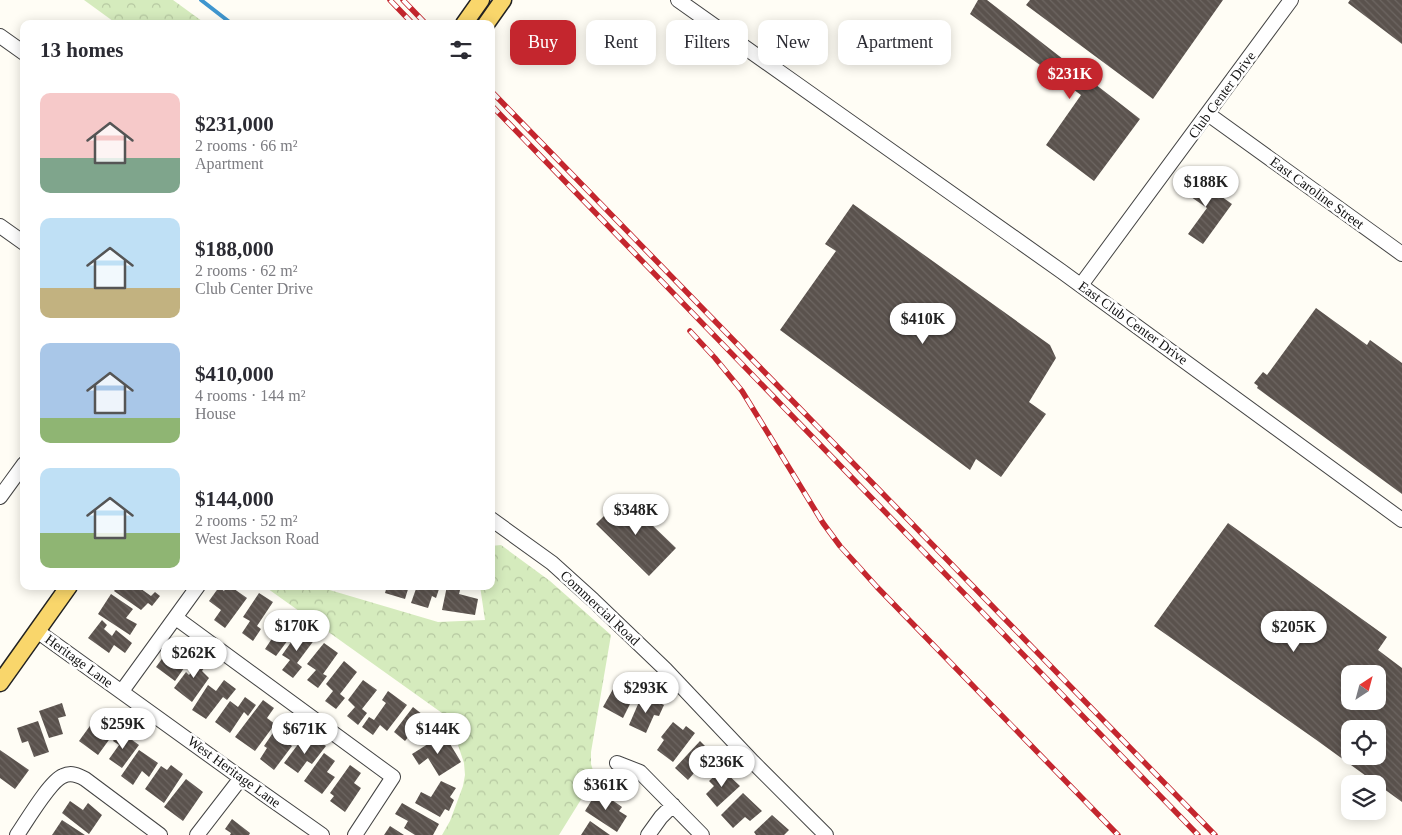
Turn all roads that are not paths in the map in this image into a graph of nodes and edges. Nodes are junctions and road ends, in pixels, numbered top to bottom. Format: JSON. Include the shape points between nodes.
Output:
{"nodes":[{"id":1,"x":503,"y":0,"type":"edge"},
{"id":2,"x":678,"y":0,"type":"edge"},
{"id":3,"x":1291,"y":0,"type":"edge"},
{"id":4,"x":489,"y":20,"type":"edge"},
{"id":5,"x":0,"y":36,"type":"edge"},
{"id":6,"x":20,"y":50,"type":"edge"},
{"id":7,"x":1208,"y":114,"type":"junction"},
{"id":8,"x":1,"y":228,"type":"edge"},
{"id":9,"x":20,"y":240,"type":"edge"},
{"id":10,"x":1402,"y":254,"type":"edge"},
{"id":11,"x":1081,"y":285,"type":"junction"},
{"id":12,"x":20,"y":470,"type":"edge"},
{"id":13,"x":0,"y":497,"type":"edge"},
{"id":14,"x":1402,"y":520,"type":"edge"},
{"id":15,"x":495,"y":522,"type":"edge"},
{"id":16,"x":66,"y":590,"type":"edge"},
{"id":17,"x":195,"y":590,"type":"edge"},
{"id":18,"x":176,"y":618,"type":"junction"},
{"id":19,"x":37,"y":630,"type":"junction"},
{"id":20,"x":0,"y":683,"type":"edge"},
{"id":21,"x":122,"y":691,"type":"junction"},
{"id":22,"x":618,"y":763,"type":"dead end"},
{"id":23,"x":241,"y":778,"type":"junction"},
{"id":24,"x":673,"y":805,"type":"junction"},
{"id":25,"x":17,"y":835,"type":"edge"},
{"id":26,"x":160,"y":835,"type":"edge"},
{"id":27,"x":198,"y":835,"type":"edge"},
{"id":28,"x":322,"y":835,"type":"edge"},
{"id":29,"x":355,"y":835,"type":"edge"},
{"id":30,"x":648,"y":835,"type":"edge"},
{"id":31,"x":702,"y":835,"type":"edge"},
{"id":32,"x":826,"y":835,"type":"edge"}],
"edges":[{"from":1,"to":4,"type":"main road"},
{"from":2,"to":11,"type":"street","name":"East Club Center Drive"},
{"from":3,"to":7,"type":"street","name":"Club Center Drive"},
{"from":5,"to":6,"type":"street"},
{"from":7,"to":10,"type":"street","name":"East Caroline Street"},
{"from":7,"to":11,"type":"street","name":"Club Center Drive"},
{"from":8,"to":9,"type":"street"},
{"from":11,"to":14,"type":"street","name":"East Club Center Drive"},
{"from":12,"to":13,"type":"street"},
{"from":15,"to":32,"type":"street","name":"Commercial Road","via":[[552,564],[599,606],[665,669]]},
{"from":16,"to":19,"type":"main road"},
{"from":17,"to":18,"type":"street"},
{"from":18,"to":21,"type":"street"},
{"from":18,"to":29,"type":"street","via":[[392,777]]},
{"from":19,"to":20,"type":"main road"},
{"from":19,"to":21,"type":"street","name":"Heritage Lane"},
{"from":21,"to":23,"type":"street","name":"West Heritage Lane"},
{"from":22,"to":24,"type":"street","via":[[640,772]]},
{"from":23,"to":27,"type":"street"},
{"from":23,"to":28,"type":"street","name":"West Heritage Lane"},
{"from":24,"to":30,"type":"street"},
{"from":24,"to":31,"type":"street"},
{"from":25,"to":26,"type":"street","via":[[54,781],[63,775],[75,774]]}]}
